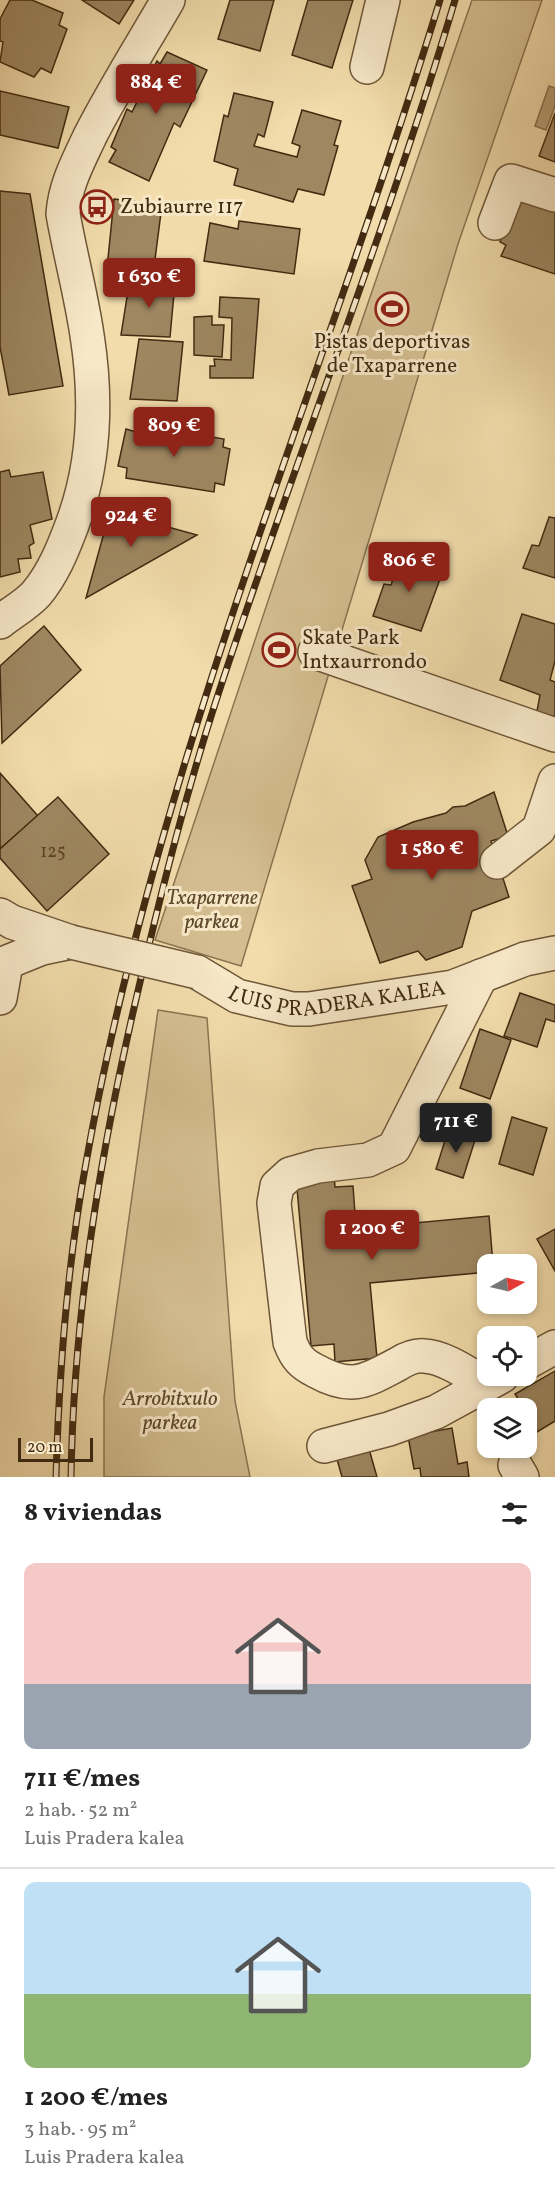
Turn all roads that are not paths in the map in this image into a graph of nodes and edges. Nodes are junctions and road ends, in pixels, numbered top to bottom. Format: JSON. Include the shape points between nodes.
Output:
{"nodes":[{"id":1,"x":168,"y":0,"type":"edge"},
{"id":2,"x":382,"y":0,"type":"edge"},
{"id":3,"x":367,"y":66,"type":"dead end"},
{"id":4,"x":555,"y":195,"type":"edge"},
{"id":5,"x":495,"y":223,"type":"dead end"},
{"id":6,"x":0,"y":622,"type":"edge"},
{"id":7,"x":315,"y":652,"type":"dead end"},
{"id":8,"x":555,"y":735,"type":"edge"},
{"id":9,"x":555,"y":781,"type":"edge"},
{"id":10,"x":497,"y":862,"type":"dead end"},
{"id":11,"x":6,"y":919,"type":"edge"},
{"id":12,"x":71,"y":942,"type":"junction"},
{"id":13,"x":555,"y":953,"type":"edge"},
{"id":14,"x":7,"y":963,"type":"edge"},
{"id":15,"x":481,"y":976,"type":"junction"},
{"id":16,"x":0,"y":998,"type":"edge"},
{"id":17,"x":555,"y":1347,"type":"edge"},
{"id":18,"x":537,"y":1357,"type":"edge"},
{"id":19,"x":477,"y":1373,"type":"edge"},
{"id":20,"x":483,"y":1386,"type":"edge"},
{"id":21,"x":324,"y":1446,"type":"dead end"}],
"edges":[{"from":1,"to":6,"type":"street","via":[[104,108],[68,182],[63,214],[92,374],[89,457],[79,507],[60,557],[35,594]]},
{"from":2,"to":3,"type":"street"},
{"from":4,"to":5,"type":"street","via":[[511,181]]},
{"from":7,"to":8,"type":"street"},
{"from":9,"to":10,"type":"street","via":[[539,828]]},
{"from":11,"to":12,"type":"street","name":"LUIS PRADERA KALEA"},
{"from":11,"to":14,"type":"street","via":[[21,940],[20,951]]},
{"from":12,"to":14,"type":"street","via":[[42,948]]},
{"from":12,"to":15,"type":"street","name":"LUIS PRADERA KALEA","bridge":true,"via":[[197,972],[237,996],[292,1009],[325,1008],[453,987]]},
{"from":13,"to":15,"type":"street","name":"LUIS PRADERA KALEA","via":[[525,959]]},
{"from":14,"to":16,"type":"street"},
{"from":15,"to":19,"type":"street","name":"LUIS PRADERA KALEA","via":[[394,1148],[368,1160],[290,1174],[277,1186],[274,1203],[295,1357],[321,1374],[350,1382],[377,1376],[422,1355]]},
{"from":17,"to":18,"type":"street"},
{"from":20,"to":21,"type":"street","via":[[436,1412]]}]}
